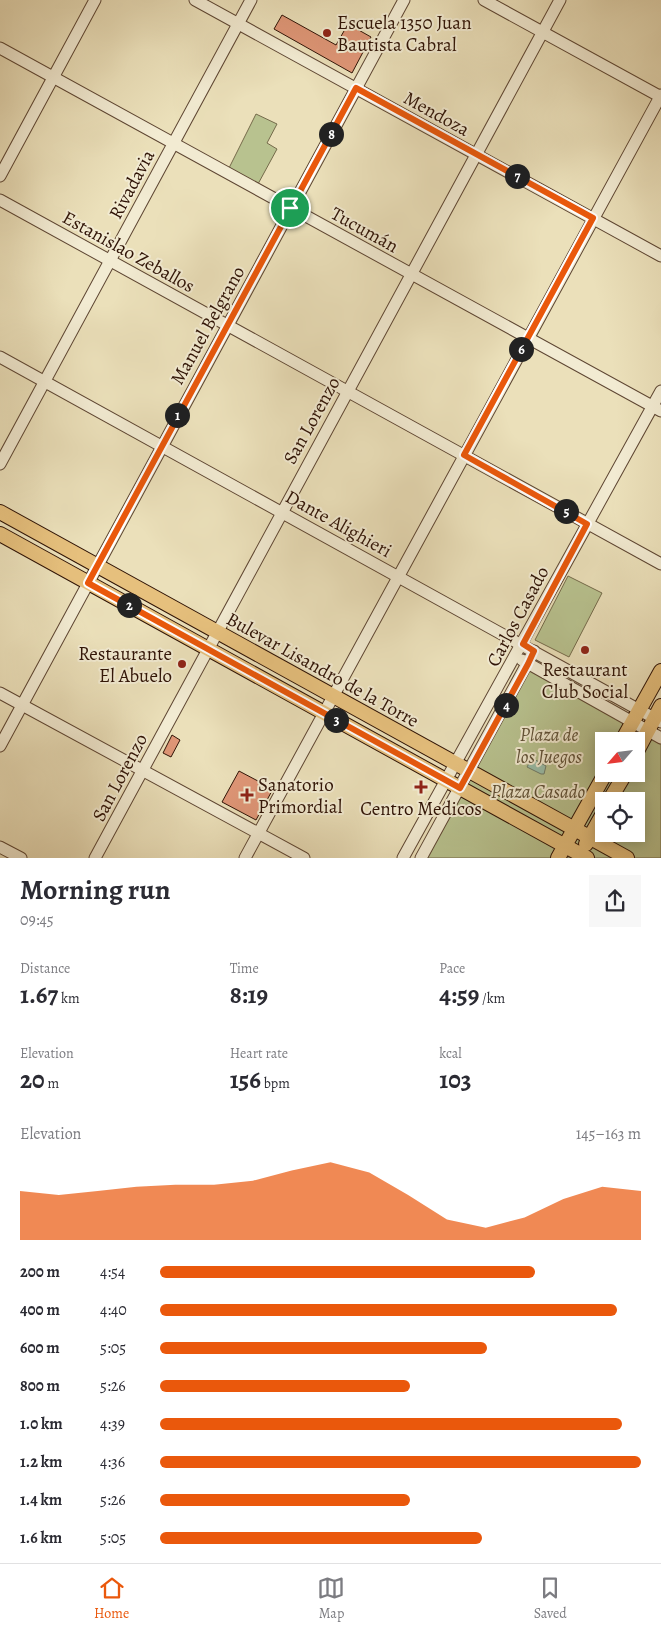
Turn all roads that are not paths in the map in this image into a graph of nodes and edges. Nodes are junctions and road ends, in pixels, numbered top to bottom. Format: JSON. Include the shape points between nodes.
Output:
{"nodes":[{"id":1,"x":95,"y":0,"type":"edge"},
{"id":2,"x":196,"y":0,"type":"edge"},
{"id":3,"x":251,"y":0,"type":"edge"},
{"id":4,"x":404,"y":0,"type":"edge"},
{"id":5,"x":484,"y":0,"type":"edge"},
{"id":6,"x":560,"y":0,"type":"edge"},
{"id":7,"x":238,"y":23,"type":"junction"},
{"id":8,"x":542,"y":32,"type":"junction"},
{"id":9,"x":0,"y":48,"type":"edge"},
{"id":10,"x":53,"y":78,"type":"junction"},
{"id":11,"x":356,"y":88,"type":"junction"},
{"id":12,"x":661,"y":96,"type":"edge"},
{"id":13,"x":173,"y":143,"type":"junction"},
{"id":14,"x":476,"y":154,"type":"junction"},
{"id":15,"x":0,"y":176,"type":"edge"},
{"id":16,"x":0,"y":200,"type":"edge"},
{"id":17,"x":290,"y":208,"type":"junction"},
{"id":18,"x":593,"y":218,"type":"junction"},
{"id":19,"x":661,"y":256,"type":"edge"},
{"id":20,"x":110,"y":260,"type":"junction"},
{"id":21,"x":411,"y":273,"type":"junction"},
{"id":22,"x":227,"y":325,"type":"junction"},
{"id":23,"x":528,"y":337,"type":"junction"},
{"id":24,"x":0,"y":357,"type":"edge"},
{"id":25,"x":44,"y":381,"type":"junction"},
{"id":26,"x":348,"y":391,"type":"junction"},
{"id":27,"x":661,"y":391,"type":"edge"},
{"id":28,"x":657,"y":409,"type":"edge"},
{"id":29,"x":161,"y":446,"type":"junction"},
{"id":30,"x":464,"y":455,"type":"junction"},
{"id":31,"x":0,"y":464,"type":"edge"},
{"id":32,"x":0,"y":512,"type":"edge"},
{"id":33,"x":282,"y":512,"type":"junction"},
{"id":34,"x":587,"y":524,"type":"junction"},
{"id":35,"x":0,"y":534,"type":"edge"},
{"id":36,"x":661,"y":564,"type":"edge"},
{"id":37,"x":97,"y":566,"type":"junction"},
{"id":38,"x":398,"y":575,"type":"junction"},
{"id":39,"x":88,"y":583,"type":"junction"},
{"id":40,"x":218,"y":632,"type":"junction"},
{"id":41,"x":523,"y":644,"type":"junction"},
{"id":42,"x":208,"y":649,"type":"junction"},
{"id":43,"x":534,"y":651,"type":"junction"},
{"id":44,"x":516,"y":656,"type":"junction"},
{"id":45,"x":528,"y":664,"type":"junction"},
{"id":46,"x":661,"y":671,"type":"edge"},
{"id":47,"x":0,"y":692,"type":"edge"},
{"id":48,"x":333,"y":696,"type":"junction"},
{"id":49,"x":23,"y":705,"type":"junction"},
{"id":50,"x":324,"y":713,"type":"junction"},
{"id":51,"x":659,"y":715,"type":"edge"},
{"id":52,"x":636,"y":716,"type":"junction"},
{"id":53,"x":648,"y":731,"type":"junction"},
{"id":54,"x":627,"y":732,"type":"edge"},
{"id":55,"x":645,"y":736,"type":"edge"},
{"id":56,"x":661,"y":738,"type":"edge"},
{"id":57,"x":0,"y":746,"type":"edge"},
{"id":58,"x":456,"y":764,"type":"junction"},
{"id":59,"x":141,"y":770,"type":"junction"},
{"id":60,"x":469,"y":772,"type":"junction"},
{"id":61,"x":447,"y":781,"type":"junction"},
{"id":62,"x":600,"y":782,"type":"edge"},
{"id":63,"x":460,"y":788,"type":"junction"},
{"id":64,"x":595,"y":828,"type":"edge"},
{"id":65,"x":574,"y":829,"type":"junction"},
{"id":66,"x":258,"y":834,"type":"junction"},
{"id":67,"x":590,"y":837,"type":"junction"},
{"id":68,"x":0,"y":847,"type":"edge"},
{"id":69,"x":561,"y":852,"type":"edge"},
{"id":70,"x":582,"y":857,"type":"edge"},
{"id":71,"x":21,"y":858,"type":"edge"},
{"id":72,"x":95,"y":858,"type":"edge"},
{"id":73,"x":245,"y":858,"type":"edge"},
{"id":74,"x":304,"y":858,"type":"edge"},
{"id":75,"x":404,"y":858,"type":"edge"},
{"id":76,"x":421,"y":858,"type":"edge"},
{"id":77,"x":627,"y":858,"type":"edge"}],
"edges":[{"from":1,"to":10,"type":"street"},
{"from":2,"to":7,"type":"street","name":"Mendoza"},
{"from":3,"to":7,"type":"street","name":"Rivadavia"},
{"from":4,"to":11,"type":"street","name":"Manuel Belgrano"},
{"from":5,"to":8,"type":"street"},
{"from":6,"to":8,"type":"street","name":"San Lorenzo"},
{"from":7,"to":11,"type":"street","name":"Mendoza"},
{"from":7,"to":13,"type":"street","name":"Rivadavia"},
{"from":8,"to":12,"type":"street"},
{"from":8,"to":14,"type":"street","name":"San Lorenzo"},
{"from":9,"to":10,"type":"street","name":"Tucumán"},
{"from":10,"to":13,"type":"street","name":"Tucumán"},
{"from":10,"to":15,"type":"street"},
{"from":11,"to":14,"type":"street","name":"Mendoza"},
{"from":11,"to":17,"type":"street","name":"Manuel Belgrano"},
{"from":12,"to":18,"type":"street"},
{"from":13,"to":17,"type":"street","name":"Tucumán"},
{"from":13,"to":20,"type":"street","name":"Rivadavia"},
{"from":14,"to":18,"type":"street","name":"Mendoza"},
{"from":14,"to":21,"type":"street","name":"San Lorenzo"},
{"from":16,"to":20,"type":"street","name":"Estanislao Zeballos"},
{"from":17,"to":21,"type":"street","name":"Tucumán"},
{"from":17,"to":22,"type":"street","name":"Manuel Belgrano"},
{"from":18,"to":19,"type":"street","name":"Mendoza"},
{"from":18,"to":23,"type":"street"},
{"from":20,"to":22,"type":"street","name":"Estanislao Zeballos"},
{"from":20,"to":25,"type":"street","name":"Rivadavia"},
{"from":21,"to":23,"type":"street","name":"Tucumán"},
{"from":21,"to":26,"type":"street","name":"San Lorenzo"},
{"from":22,"to":26,"type":"street","name":"Estanislao Zeballos"},
{"from":22,"to":29,"type":"street","name":"Manuel Belgrano"},
{"from":23,"to":28,"type":"street","name":"Tucumán"},
{"from":23,"to":30,"type":"street"},
{"from":24,"to":25,"type":"street","name":"Dante Alighieri"},
{"from":25,"to":29,"type":"street","name":"Dante Alighieri"},
{"from":25,"to":31,"type":"street","name":"Rivadavia"},
{"from":26,"to":30,"type":"street","name":"Estanislao Zeballos"},
{"from":26,"to":33,"type":"street","name":"San Lorenzo"},
{"from":27,"to":28,"type":"street","name":"Carlos Casado"},
{"from":28,"to":34,"type":"street","name":"Carlos Casado"},
{"from":29,"to":33,"type":"street","name":"Dante Alighieri"},
{"from":29,"to":37,"type":"street","name":"Manuel Belgrano"},
{"from":30,"to":34,"type":"street","name":"Estanislao Zeballos"},
{"from":30,"to":38,"type":"street"},
{"from":32,"to":37,"type":"main road","name":"Bulevar Lisandro de la Torre"},
{"from":33,"to":38,"type":"street","name":"Dante Alighieri"},
{"from":33,"to":40,"type":"street","name":"San Lorenzo"},
{"from":34,"to":36,"type":"street","name":"Estanislao Zeballos"},
{"from":34,"to":41,"type":"street","name":"Carlos Casado"},
{"from":35,"to":39,"type":"main road","name":"Bulevar Lisandro de la Torre"},
{"from":37,"to":39,"type":"street","name":"Manuel Belgrano"},
{"from":37,"to":40,"type":"main road","name":"Bulevar Lisandro de la Torre"},
{"from":38,"to":41,"type":"street","name":"Dante Alighieri"},
{"from":38,"to":48,"type":"street"},
{"from":39,"to":42,"type":"main road","name":"Bulevar Lisandro de la Torre"},
{"from":39,"to":49,"type":"street","name":"Manuel Belgrano"},
{"from":40,"to":42,"type":"street","name":"San Lorenzo"},
{"from":40,"to":48,"type":"main road","name":"Bulevar Lisandro de la Torre"},
{"from":41,"to":43,"type":"street","name":"Dante Alighieri"},
{"from":41,"to":44,"type":"street","name":"Carlos Casado"},
{"from":42,"to":50,"type":"main road","name":"Bulevar Lisandro de la Torre"},
{"from":42,"to":59,"type":"street","name":"San Lorenzo"},
{"from":43,"to":45,"type":"street","name":"Carlos Casado"},
{"from":43,"to":52,"type":"street","name":"Dante Alighieri"},
{"from":44,"to":45,"type":"street","name":"Dante Alighieri"},
{"from":44,"to":58,"type":"street","name":"Carlos Casado"},
{"from":45,"to":52,"type":"street","name":"Dante Alighieri"},
{"from":45,"to":60,"type":"street","name":"Carlos Casado"},
{"from":46,"to":52,"type":"main road"},
{"from":47,"to":49,"type":"street"},
{"from":48,"to":50,"type":"street"},
{"from":48,"to":58,"type":"main road","name":"Bulevar Lisandro de la Torre"},
{"from":49,"to":57,"type":"street","name":"Manuel Belgrano"},
{"from":49,"to":59,"type":"street"},
{"from":50,"to":61,"type":"main road","name":"Bulevar Lisandro de la Torre"},
{"from":50,"to":66,"type":"street"},
{"from":51,"to":52,"type":"street","name":"Dante Alighieri"},
{"from":51,"to":53,"type":"main road"},
{"from":52,"to":53,"type":"street","name":"Dante Alighieri"},
{"from":52,"to":54,"type":"main road"},
{"from":53,"to":55,"type":"main road"},
{"from":53,"to":56,"type":"street","name":"Dante Alighieri"},
{"from":58,"to":60,"type":"main road","name":"Bulevar Lisandro de la Torre"},
{"from":58,"to":61,"type":"street","name":"Carlos Casado"},
{"from":59,"to":66,"type":"street"},
{"from":59,"to":72,"type":"street","name":"San Lorenzo"},
{"from":60,"to":63,"type":"street","name":"Carlos Casado"},
{"from":60,"to":65,"type":"main road","name":"Bulevar Lisandro de la Torre"},
{"from":61,"to":63,"type":"main road","name":"Bulevar Lisandro de la Torre"},
{"from":61,"to":75,"type":"street","name":"Carlos Casado"},
{"from":62,"to":65,"type":"main road"},
{"from":63,"to":69,"type":"main road","name":"Bulevar Lisandro de la Torre"},
{"from":63,"to":76,"type":"street","name":"Carlos Casado"},
{"from":64,"to":67,"type":"main road"},
{"from":65,"to":67,"type":"main road","name":"Bulevar Lisandro de la Torre"},
{"from":65,"to":69,"type":"main road"},
{"from":66,"to":73,"type":"street"},
{"from":66,"to":74,"type":"street"},
{"from":67,"to":70,"type":"main road"},
{"from":67,"to":77,"type":"main road","name":"Bulevar Lisandro de la Torre"},
{"from":68,"to":71,"type":"street"},
{"from":69,"to":70,"type":"main road","name":"Bulevar Lisandro de la Torre"}]}
